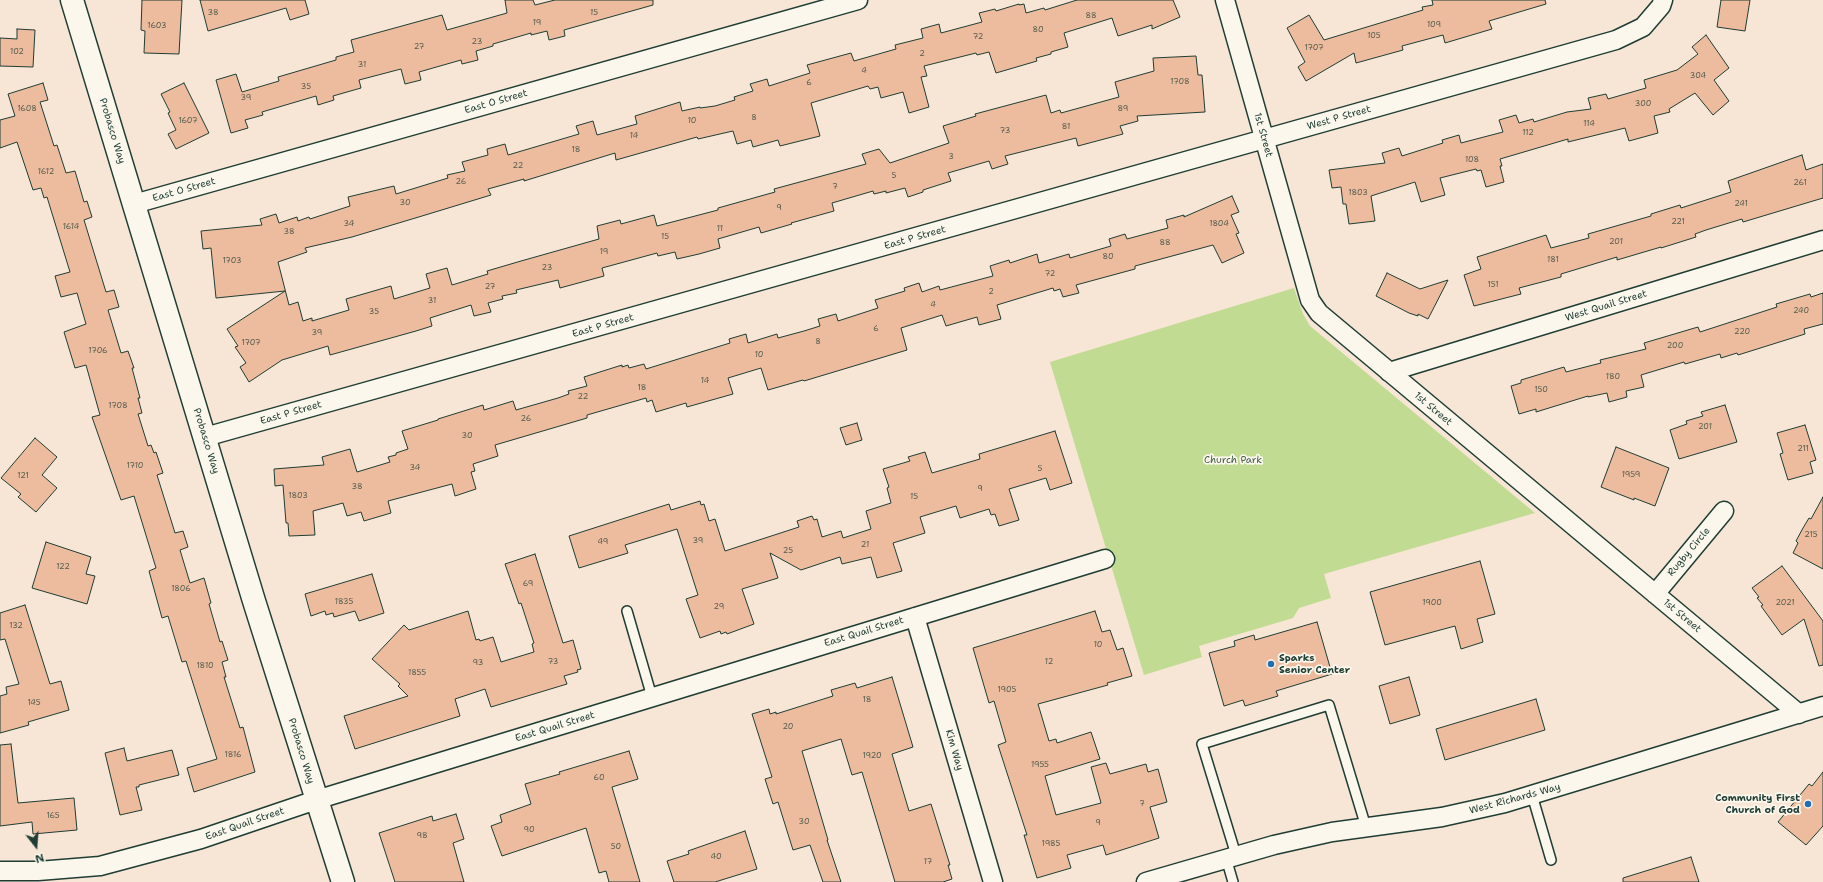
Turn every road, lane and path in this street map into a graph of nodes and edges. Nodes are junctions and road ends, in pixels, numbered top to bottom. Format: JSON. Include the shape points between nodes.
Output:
{"nodes":[{"id":1,"x":72,"y":0,"type":"edge"},
{"id":2,"x":858,"y":0,"type":"edge"},
{"id":3,"x":1225,"y":0,"type":"edge"},
{"id":4,"x":1663,"y":0,"type":"edge"},
{"id":5,"x":1265,"y":139,"type":"junction"},
{"id":6,"x":134,"y":204,"type":"junction"},
{"id":7,"x":1001,"y":214,"type":"joint"},
{"id":8,"x":1823,"y":240,"type":"edge"},
{"id":9,"x":1389,"y":372,"type":"junction"},
{"id":10,"x":205,"y":437,"type":"junction"},
{"id":11,"x":1724,"y":511,"type":"dead end"},
{"id":12,"x":1105,"y":559,"type":"dead end"},
{"id":13,"x":1655,"y":594,"type":"junction"},
{"id":14,"x":627,"y":611,"type":"dead end"},
{"id":15,"x":915,"y":617,"type":"junction"},
{"id":16,"x":652,"y":698,"type":"junction"},
{"id":17,"x":1823,"y":706,"type":"edge"},
{"id":18,"x":1799,"y":714,"type":"junction"},
{"id":19,"x":1532,"y":795,"type":"junction"},
{"id":20,"x":316,"y":800,"type":"junction"},
{"id":21,"x":1366,"y":828,"type":"junction"},
{"id":22,"x":1231,"y":857,"type":"junction"},
{"id":23,"x":1551,"y":860,"type":"dead end"},
{"id":24,"x":0,"y":871,"type":"edge"},
{"id":25,"x":343,"y":882,"type":"edge"},
{"id":26,"x":992,"y":882,"type":"edge"},
{"id":27,"x":1146,"y":882,"type":"edge"},
{"id":28,"x":1233,"y":882,"type":"edge"}],
"edges":[{"from":1,"to":6,"type":"street","name":"Probasco Way"},
{"from":2,"to":6,"type":"street","name":"East O Street"},
{"from":3,"to":5,"type":"street","name":"1st Street"},
{"from":4,"to":5,"type":"street","name":"West P Street","via":[[1643,27],[1616,40]]},
{"from":5,"to":7,"type":"street","name":"West P Street"},
{"from":5,"to":9,"type":"street","name":"1st Street","via":[[1310,300],[1319,313]]},
{"from":6,"to":10,"type":"street","name":"Probasco Way"},
{"from":7,"to":10,"type":"street","name":"East P Street"},
{"from":8,"to":9,"type":"street","name":"West Quail Street"},
{"from":9,"to":13,"type":"street","name":"1st Street"},
{"from":10,"to":20,"type":"street","name":"Probasco Way"},
{"from":11,"to":13,"type":"street","name":"Rugby Circle"},
{"from":12,"to":15,"type":"street","name":"East Quail Street"},
{"from":13,"to":18,"type":"street","name":"1st Street"},
{"from":14,"to":16,"type":"lane"},
{"from":15,"to":16,"type":"street","name":"East Quail Street"},
{"from":15,"to":26,"type":"street","name":"Kim Way"},
{"from":16,"to":20,"type":"street","name":"East Quail Street"},
{"from":17,"to":18,"type":"street","name":"West Richards Way"},
{"from":18,"to":19,"type":"street","name":"West Richards Way"},
{"from":19,"to":21,"type":"street","name":"West Richards Way","via":[[1442,817]]},
{"from":19,"to":23,"type":"lane"},
{"from":20,"to":24,"type":"street","name":"East Quail Street","via":[[201,839],[100,866]]},
{"from":20,"to":25,"type":"street","name":"Probasco Way"},
{"from":21,"to":22,"type":"street","name":"West Richards Way","via":[[1324,834]]},
{"from":21,"to":22,"type":"lane","via":[[1329,704],[1202,744]]},
{"from":22,"to":27,"type":"street","name":"West Richards Way"},
{"from":22,"to":28,"type":"lane"}]}
